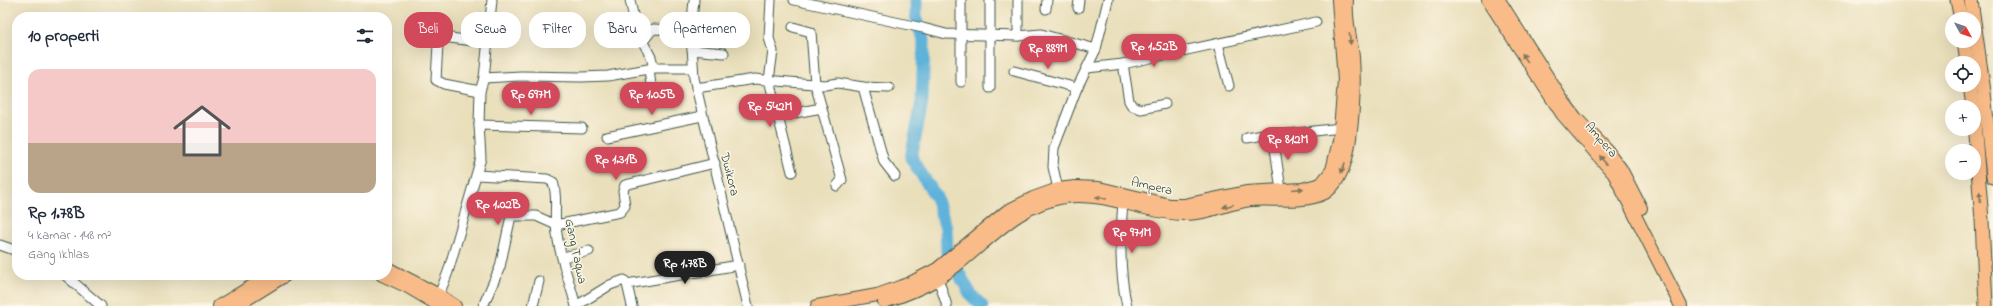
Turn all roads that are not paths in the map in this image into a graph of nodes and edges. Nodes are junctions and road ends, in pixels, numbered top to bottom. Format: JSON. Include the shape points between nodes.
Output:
{"nodes":[{"id":1,"x":492,"y":0,"type":"edge"},
{"id":2,"x":630,"y":0,"type":"edge"},
{"id":3,"x":694,"y":0,"type":"edge"},
{"id":4,"x":771,"y":0,"type":"edge"},
{"id":5,"x":798,"y":0,"type":"edge"},
{"id":6,"x":961,"y":0,"type":"edge"},
{"id":7,"x":990,"y":0,"type":"edge"},
{"id":8,"x":1018,"y":0,"type":"edge"},
{"id":9,"x":1108,"y":0,"type":"edge"},
{"id":10,"x":1338,"y":0,"type":"edge"},
{"id":11,"x":1347,"y":0,"type":"edge"},
{"id":12,"x":1488,"y":0,"type":"edge"},
{"id":13,"x":1499,"y":0,"type":"edge"},
{"id":14,"x":1958,"y":0,"type":"edge"},
{"id":15,"x":1971,"y":0,"type":"edge"},
{"id":16,"x":491,"y":12,"type":"edge"},
{"id":17,"x":632,"y":12,"type":"edge"},
{"id":18,"x":693,"y":12,"type":"edge"},
{"id":19,"x":1960,"y":12,"type":"edge"},
{"id":20,"x":1316,"y":22,"type":"dead end"},
{"id":21,"x":793,"y":27,"type":"dead end"},
{"id":22,"x":960,"y":35,"type":"junction"},
{"id":23,"x":990,"y":36,"type":"junction"},
{"id":24,"x":1018,"y":36,"type":"junction"},
{"id":25,"x":461,"y":39,"type":"edge"},
{"id":26,"x":1218,"y":44,"type":"junction"},
{"id":27,"x":487,"y":48,"type":"edge"},
{"id":28,"x":646,"y":48,"type":"edge"},
{"id":29,"x":1096,"y":49,"type":"junction"},
{"id":30,"x":692,"y":50,"type":"joint"},
{"id":31,"x":724,"y":53,"type":"dead end"},
{"id":32,"x":1123,"y":64,"type":"junction"},
{"id":33,"x":651,"y":68,"type":"junction"},
{"id":34,"x":692,"y":68,"type":"junction"},
{"id":35,"x":1087,"y":68,"type":"junction"},
{"id":36,"x":1014,"y":71,"type":"dead end"},
{"id":37,"x":484,"y":78,"type":"junction"},
{"id":38,"x":769,"y":80,"type":"junction"},
{"id":39,"x":961,"y":82,"type":"dead end"},
{"id":40,"x":815,"y":84,"type":"junction"},
{"id":41,"x":1229,"y":86,"type":"dead end"},
{"id":42,"x":863,"y":87,"type":"junction"},
{"id":43,"x":696,"y":88,"type":"junction"},
{"id":44,"x":889,"y":88,"type":"dead end"},
{"id":45,"x":990,"y":88,"type":"dead end"},
{"id":46,"x":1077,"y":88,"type":"junction"},
{"id":47,"x":480,"y":91,"type":"junction"},
{"id":48,"x":652,"y":94,"type":"dead end"},
{"id":49,"x":1165,"y":104,"type":"dead end"},
{"id":50,"x":822,"y":108,"type":"junction"},
{"id":51,"x":702,"y":116,"type":"junction"},
{"id":52,"x":778,"y":116,"type":"junction"},
{"id":53,"x":479,"y":125,"type":"junction"},
{"id":54,"x":582,"y":128,"type":"dead end"},
{"id":55,"x":1341,"y":128,"type":"junction"},
{"id":56,"x":1273,"y":135,"type":"junction"},
{"id":57,"x":607,"y":136,"type":"dead end"},
{"id":58,"x":1975,"y":136,"type":"edge"},
{"id":59,"x":1247,"y":138,"type":"dead end"},
{"id":60,"x":715,"y":163,"type":"junction"},
{"id":61,"x":792,"y":172,"type":"dead end"},
{"id":62,"x":477,"y":175,"type":"junction"},
{"id":63,"x":896,"y":176,"type":"dead end"},
{"id":64,"x":1993,"y":177,"type":"edge"},
{"id":65,"x":837,"y":186,"type":"dead end"},
{"id":66,"x":1058,"y":189,"type":"junction"},
{"id":67,"x":1282,"y":190,"type":"junction"},
{"id":68,"x":1074,"y":192,"type":"junction"},
{"id":69,"x":1123,"y":203,"type":"junction"},
{"id":70,"x":556,"y":225,"type":"junction"},
{"id":71,"x":0,"y":245,"type":"edge"},
{"id":72,"x":12,"y":249,"type":"edge"},
{"id":73,"x":589,"y":251,"type":"dead end"},
{"id":74,"x":962,"y":254,"type":"junction"},
{"id":75,"x":563,"y":257,"type":"junction"},
{"id":76,"x":739,"y":264,"type":"junction"},
{"id":77,"x":392,"y":271,"type":"edge"},
{"id":78,"x":942,"y":272,"type":"junction"},
{"id":79,"x":71,"y":280,"type":"edge"},
{"id":80,"x":264,"y":280,"type":"edge"},
{"id":81,"x":277,"y":280,"type":"edge"},
{"id":82,"x":392,"y":280,"type":"edge"},
{"id":83,"x":539,"y":282,"type":"dead end"},
{"id":84,"x":627,"y":284,"type":"junction"},
{"id":85,"x":439,"y":300,"type":"edge"},
{"id":86,"x":235,"y":303,"type":"edge"},
{"id":87,"x":884,"y":304,"type":"edge"},
{"id":88,"x":1124,"y":305,"type":"edge"},
{"id":89,"x":101,"y":306,"type":"edge"},
{"id":90,"x":218,"y":306,"type":"edge"},
{"id":91,"x":455,"y":306,"type":"edge"},
{"id":92,"x":483,"y":306,"type":"edge"},
{"id":93,"x":533,"y":306,"type":"edge"},
{"id":94,"x":576,"y":306,"type":"edge"},
{"id":95,"x":632,"y":306,"type":"edge"},
{"id":96,"x":748,"y":306,"type":"edge"},
{"id":97,"x":818,"y":306,"type":"edge"},
{"id":98,"x":857,"y":306,"type":"edge"},
{"id":99,"x":946,"y":306,"type":"edge"},
{"id":100,"x":1680,"y":306,"type":"edge"},
{"id":101,"x":1688,"y":306,"type":"edge"},
{"id":102,"x":1986,"y":306,"type":"edge"}],
"edges":[{"from":1,"to":16,"type":"street"},
{"from":2,"to":17,"type":"street"},
{"from":3,"to":18,"type":"street","name":"Dwikora"},
{"from":4,"to":38,"type":"street","via":[[769,38],[772,51]]},
{"from":5,"to":22,"type":"street"},
{"from":6,"to":22,"type":"street"},
{"from":7,"to":23,"type":"street"},
{"from":8,"to":24,"type":"street"},
{"from":9,"to":29,"type":"street"},
{"from":10,"to":55,"type":"main road","name":"Ampera","via":[[1344,62]]},
{"from":11,"to":69,"type":"main road","name":"Ampera","one_way":true,"via":[[1353,76],[1350,134],[1342,171],[1328,191],[1300,199],[1249,200],[1192,214],[1171,213]]},
{"from":100,"to":12,"type":"main road","name":"Ampera","one_way":true,"via":[[1614,174],[1562,114]]},
{"from":13,"to":101,"type":"main road","name":"Ampera","via":[[1561,98],[1621,169]]},
{"from":14,"to":19,"type":"highway"},
{"from":15,"to":64,"type":"highway"},
{"from":20,"to":26,"type":"street"},
{"from":21,"to":40,"type":"street","via":[[811,32]]},
{"from":22,"to":23,"type":"street"},
{"from":22,"to":39,"type":"street"},
{"from":23,"to":24,"type":"street"},
{"from":23,"to":45,"type":"street"},
{"from":24,"to":29,"type":"street","via":[[1040,34]]},
{"from":25,"to":47,"type":"street","via":[[443,37],[438,44],[436,80]]},
{"from":26,"to":32,"type":"street"},
{"from":26,"to":41,"type":"street"},
{"from":27,"to":37,"type":"street"},
{"from":28,"to":33,"type":"street","via":[[651,57]]},
{"from":29,"to":35,"type":"street"},
{"from":30,"to":31,"type":"street"},
{"from":30,"to":34,"type":"street","name":"Dwikora"},
{"from":32,"to":35,"type":"street"},
{"from":32,"to":49,"type":"street","via":[[1132,106],[1142,109]]},
{"from":33,"to":34,"type":"street"},
{"from":33,"to":37,"type":"street","via":[[581,78]]},
{"from":33,"to":48,"type":"street"},
{"from":34,"to":43,"type":"street","name":"Dwikora"},
{"from":35,"to":46,"type":"street"},
{"from":36,"to":46,"type":"street"},
{"from":37,"to":47,"type":"street"},
{"from":38,"to":40,"type":"street"},
{"from":38,"to":43,"type":"street","via":[[755,79]]},
{"from":38,"to":52,"type":"street"},
{"from":40,"to":42,"type":"street","via":[[838,83]]},
{"from":40,"to":50,"type":"street"},
{"from":42,"to":44,"type":"street"},
{"from":42,"to":63,"type":"street","via":[[884,162]]},
{"from":43,"to":51,"type":"street","name":"Dwikora"},
{"from":46,"to":66,"type":"street","via":[[1052,156]]},
{"from":47,"to":53,"type":"street"},
{"from":50,"to":52,"type":"street"},
{"from":50,"to":65,"type":"street","via":[[842,180]]},
{"from":51,"to":57,"type":"street"},
{"from":51,"to":60,"type":"street","name":"Dwikora"},
{"from":52,"to":61,"type":"street"},
{"from":53,"to":54,"type":"street"},
{"from":53,"to":62,"type":"street","via":[[481,158]]},
{"from":55,"to":56,"type":"street"},
{"from":67,"to":55,"type":"main road","name":"Ampera","one_way":true,"via":[[1314,187],[1324,182],[1336,161]]},
{"from":56,"to":59,"type":"street"},
{"from":56,"to":67,"type":"street"},
{"from":102,"to":58,"type":"highway","one_way":true},
{"from":60,"to":70,"type":"street","via":[[625,186],[625,206],[620,212]]},
{"from":60,"to":76,"type":"street","name":"Dwikora"},
{"from":62,"to":70,"type":"street","name":"Gang Taqwa","via":[[550,180],[556,194]]},
{"from":62,"to":85,"type":"street"},
{"from":66,"to":68,"type":"main road","name":"Ampera"},
{"from":66,"to":74,"type":"main road","name":"Ampera","via":[[1033,198],[1007,212]]},
{"from":67,"to":68,"type":"main road","name":"Ampera","via":[[1246,192],[1184,205],[1170,205],[1099,188]]},
{"from":69,"to":68,"type":"main road","name":"Ampera","one_way":true},
{"from":68,"to":74,"type":"main road","name":"Ampera","via":[[1020,214]]},
{"from":69,"to":88,"type":"street","via":[[1121,231]]},
{"from":70,"to":75,"type":"street","name":"Gang Taqwa"},
{"from":70,"to":92,"type":"street","via":[[536,216],[511,216],[500,267]]},
{"from":71,"to":72,"type":"street"},
{"from":73,"to":75,"type":"street"},
{"from":74,"to":78,"type":"main road","name":"Ampera"},
{"from":75,"to":94,"type":"street","name":"Gang Taqwa"},
{"from":76,"to":84,"type":"street"},
{"from":76,"to":96,"type":"street","name":"Dwikora"},
{"from":77,"to":85,"type":"main road"},
{"from":78,"to":87,"type":"main road","name":"Ampera"},
{"from":78,"to":97,"type":"main road","name":"Ampera","via":[[926,275],[892,291]]},
{"from":78,"to":99,"type":"street"},
{"from":79,"to":89,"type":"street"},
{"from":80,"to":86,"type":"main road"},
{"from":81,"to":86,"type":"main road"},
{"from":82,"to":85,"type":"main road"},
{"from":83,"to":93,"type":"street"},
{"from":84,"to":94,"type":"street","via":[[621,280]]},
{"from":84,"to":95,"type":"street"},
{"from":85,"to":91,"type":"main road"},
{"from":86,"to":90,"type":"main road"},
{"from":87,"to":98,"type":"main road","name":"Ampera"}]}
